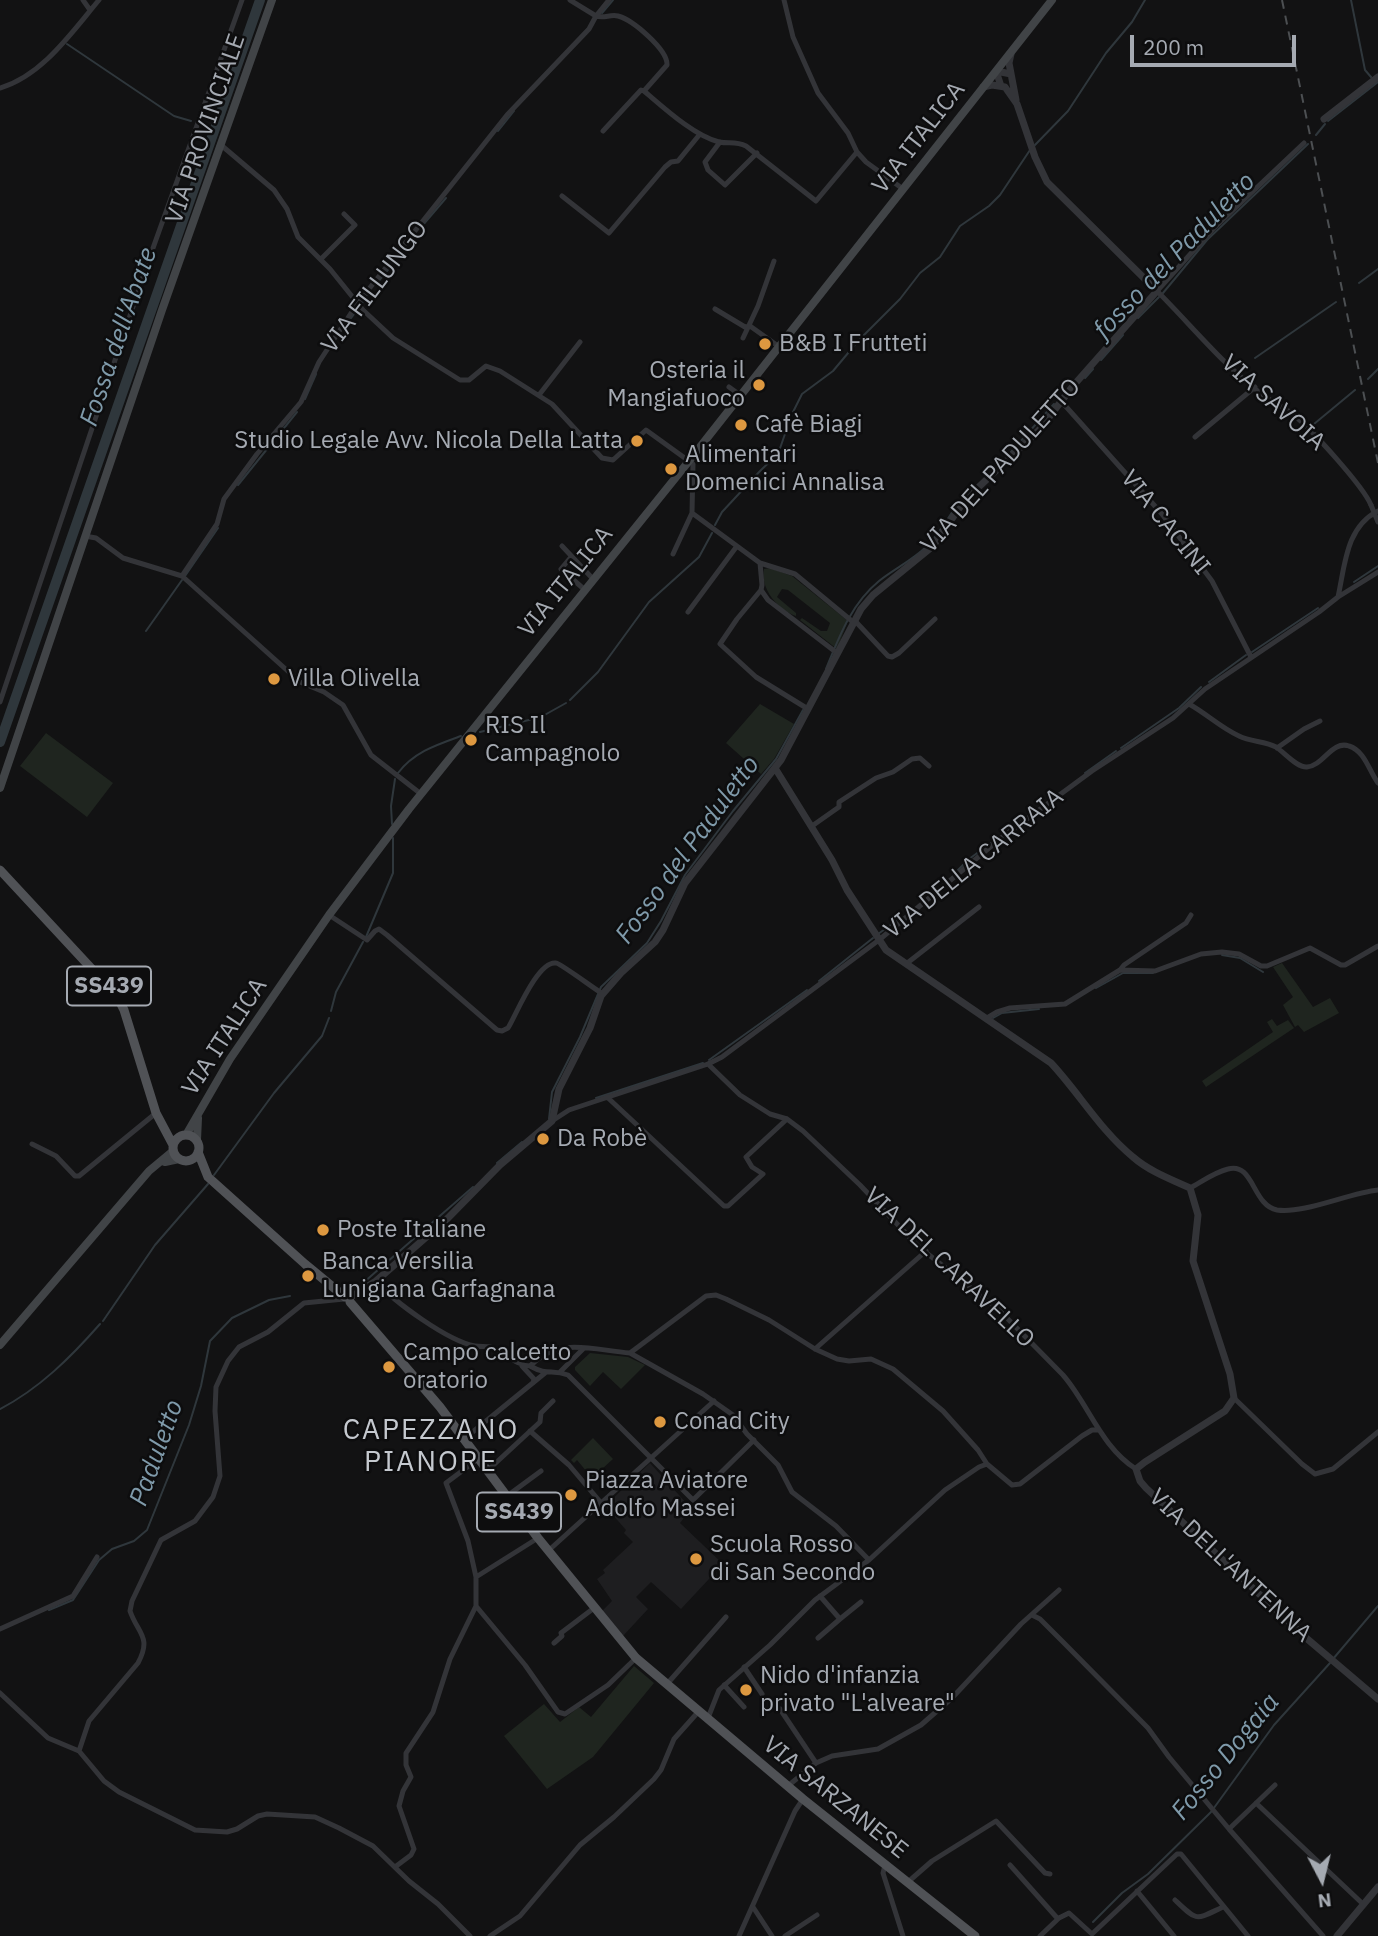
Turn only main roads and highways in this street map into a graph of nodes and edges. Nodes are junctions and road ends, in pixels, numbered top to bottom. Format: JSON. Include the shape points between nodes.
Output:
{"nodes":[{"id":1,"x":272,"y":0,"type":"edge"},
{"id":2,"x":1049,"y":1,"type":"edge"},
{"id":3,"x":0,"y":788,"type":"edge"},
{"id":4,"x":0,"y":864,"type":"edge"},
{"id":5,"x":2,"y":872,"type":"edge"},
{"id":6,"x":199,"y":1114,"type":"junction"},
{"id":7,"x":163,"y":1129,"type":"junction"},
{"id":8,"x":184,"y":1135,"type":"junction"},
{"id":9,"x":197,"y":1140,"type":"junction"},
{"id":10,"x":198,"y":1152,"type":"junction"},
{"id":11,"x":179,"y":1153,"type":"junction"},
{"id":12,"x":205,"y":1172,"type":"junction"},
{"id":13,"x":0,"y":1345,"type":"edge"},
{"id":14,"x":975,"y":1936,"type":"edge"}],
"edges":[{"from":1,"to":3,"type":"main road","name":"VIA PROVINCIALE"},
{"from":2,"to":6,"type":"main road","name":"VIA ITALICA","via":[[421,794],[329,915],[230,1059]]},
{"from":4,"to":5,"type":"main road"},
{"from":5,"to":7,"type":"main road","number":"SS439","via":[[117,996]]},
{"from":6,"to":8,"type":"main road","name":"VIA ITALICA"},
{"from":6,"to":9,"type":"main road","name":"VIA ITALICA"},
{"from":7,"to":8,"type":"main road"},
{"from":7,"to":11,"type":"main road","number":"SS439"},
{"from":8,"to":9,"type":"main road"},
{"from":8,"to":11,"type":"main road"},
{"from":9,"to":10,"type":"main road","number":"SS439"},
{"from":10,"to":11,"type":"main road"},
{"from":10,"to":12,"type":"main road","number":"SS439"},
{"from":11,"to":12,"type":"main road","number":"SS439"},
{"from":11,"to":13,"type":"main road","via":[[156,1164]]},
{"from":12,"to":14,"type":"main road","name":"VIA SARZANESE","number":"SS439","via":[[347,1299],[440,1407],[548,1551],[636,1658]]}]}
